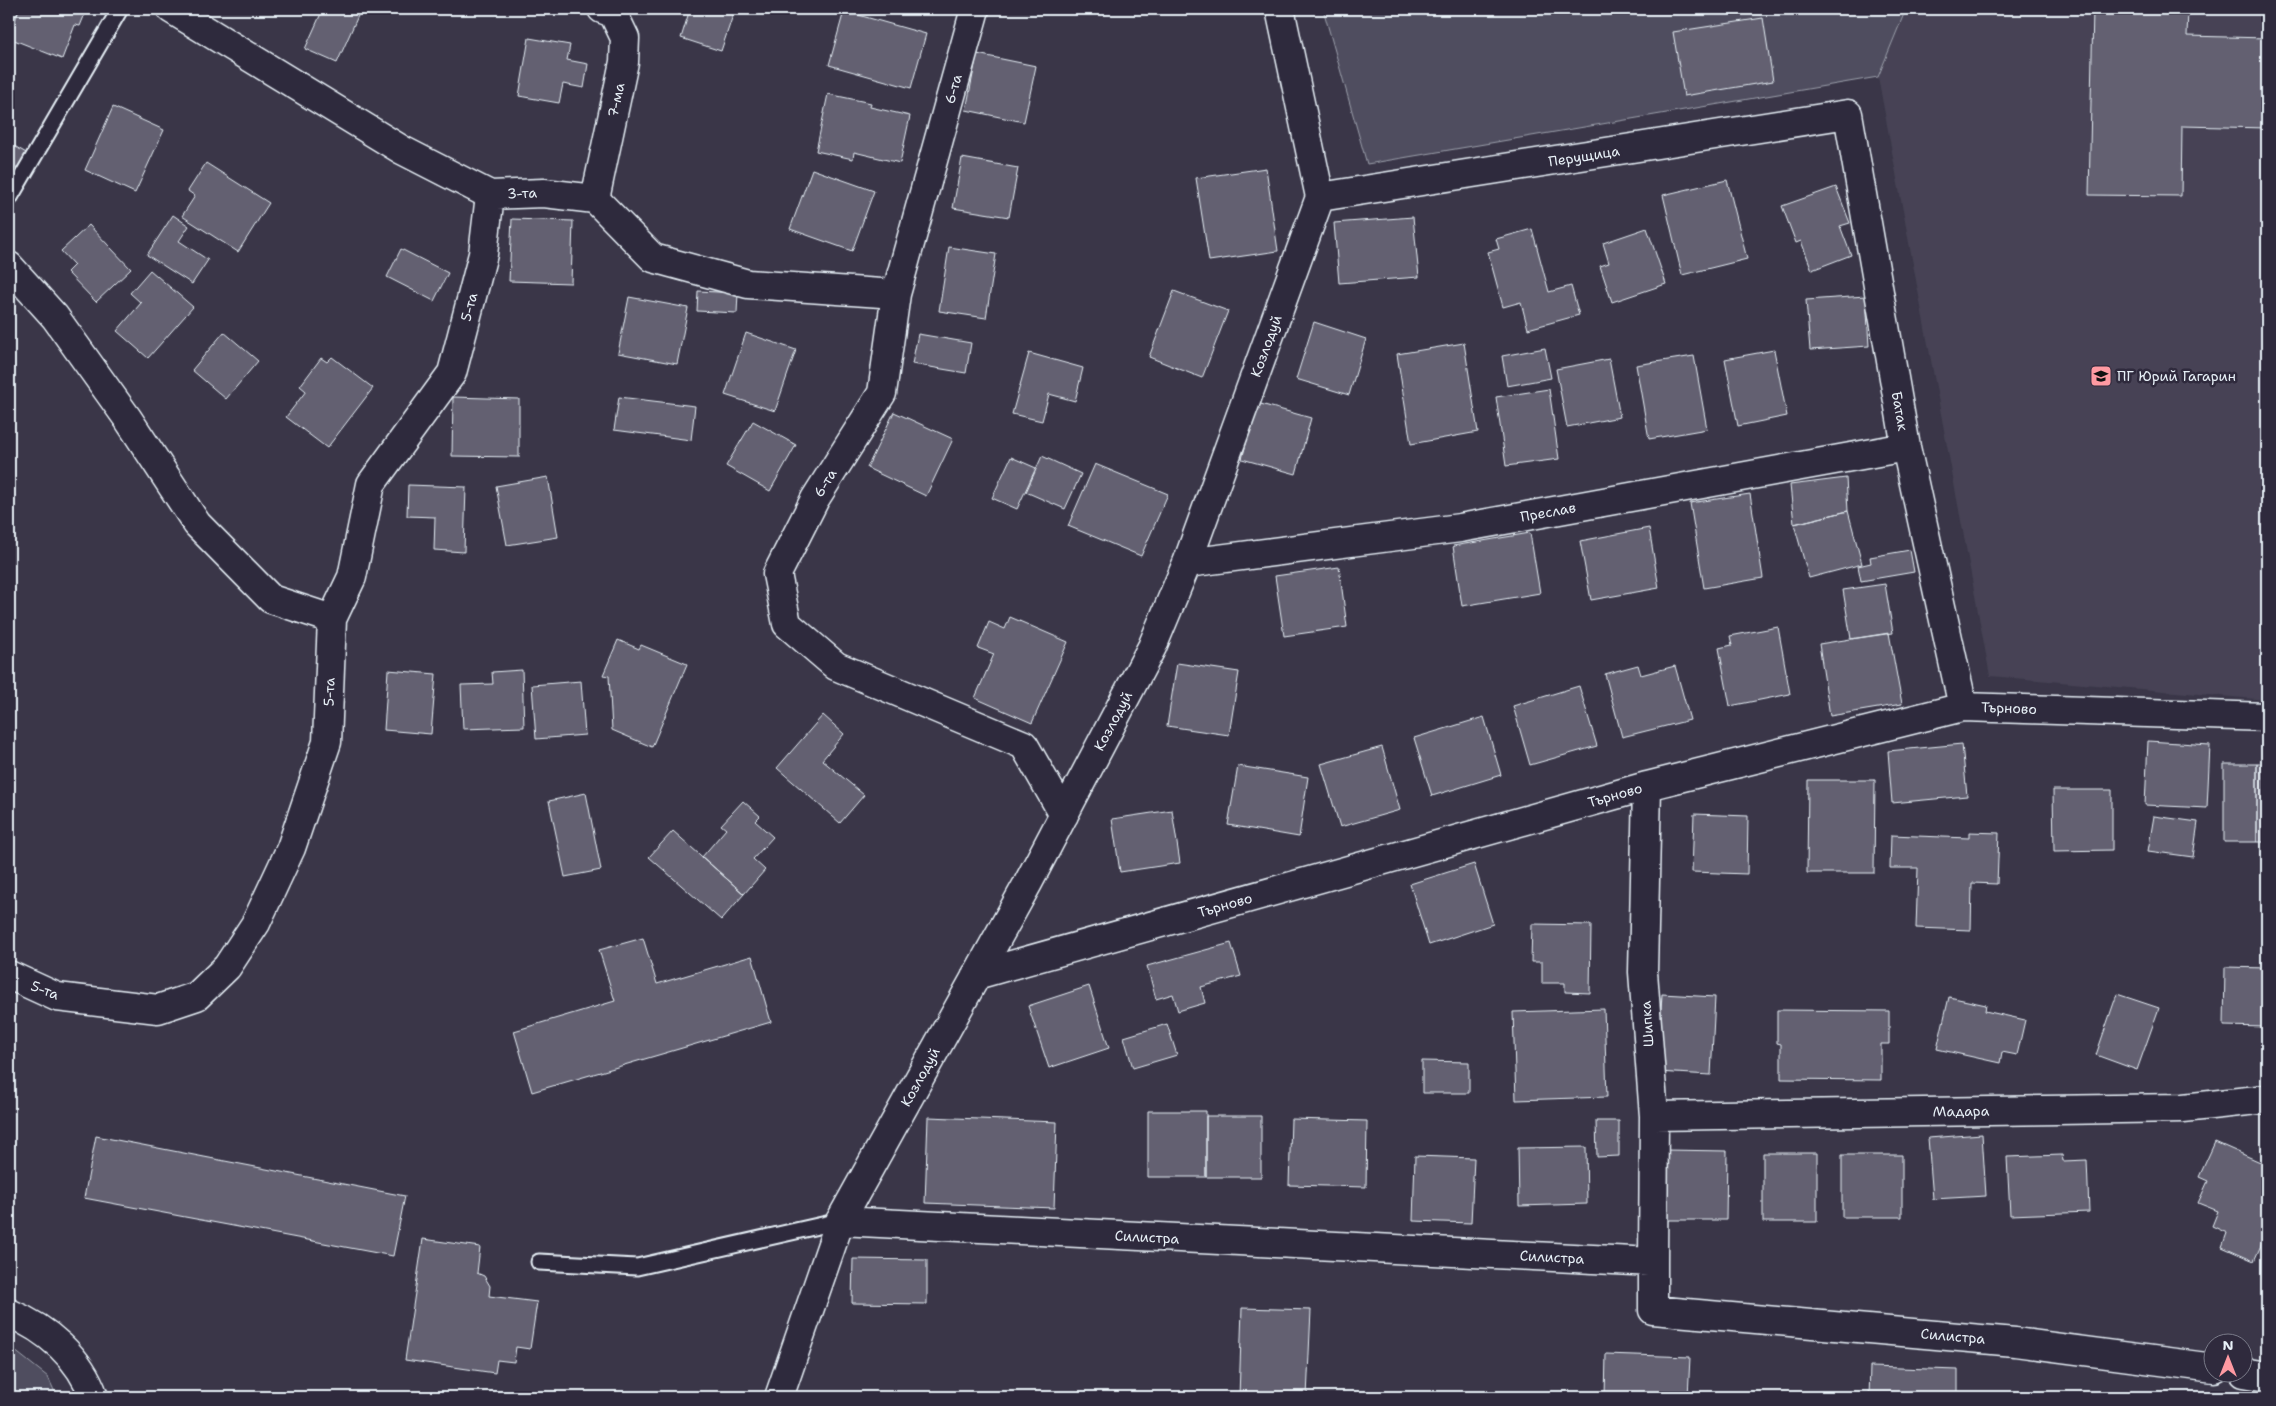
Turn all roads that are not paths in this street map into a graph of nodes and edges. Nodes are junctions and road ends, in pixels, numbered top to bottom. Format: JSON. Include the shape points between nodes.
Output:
{"nodes":[{"id":1,"x":120,"y":9,"type":"edge"},
{"id":2,"x":170,"y":9,"type":"edge"},
{"id":3,"x":602,"y":9,"type":"edge"},
{"id":4,"x":975,"y":9,"type":"edge"},
{"id":5,"x":1280,"y":9,"type":"edge"},
{"id":6,"x":1848,"y":114,"type":"joint"},
{"id":7,"x":490,"y":195,"type":"junction"},
{"id":8,"x":1320,"y":197,"type":"junction"},
{"id":9,"x":9,"y":198,"type":"edge"},
{"id":10,"x":595,"y":199,"type":"junction"},
{"id":11,"x":9,"y":266,"type":"edge"},
{"id":12,"x":896,"y":294,"type":"junction"},
{"id":13,"x":1906,"y":447,"type":"junction"},
{"id":14,"x":1187,"y":564,"type":"junction"},
{"id":15,"x":332,"y":619,"type":"junction"},
{"id":16,"x":1963,"y":707,"type":"junction"},
{"id":17,"x":2267,"y":717,"type":"edge"},
{"id":18,"x":1647,"y":786,"type":"junction"},
{"id":19,"x":1064,"y":815,"type":"junction"},
{"id":20,"x":9,"y":975,"type":"edge"},
{"id":21,"x":976,"y":975,"type":"junction"},
{"id":22,"x":2267,"y":1099,"type":"edge"},
{"id":23,"x":1654,"y":1116,"type":"junction"},
{"id":24,"x":840,"y":1221,"type":"junction"},
{"id":25,"x":539,"y":1262,"type":"dead end"},
{"id":26,"x":1653,"y":1262,"type":"junction"},
{"id":27,"x":9,"y":1313,"type":"edge"},
{"id":28,"x":2204,"y":1367,"type":"edge"},
{"id":29,"x":2254,"y":1375,"type":"edge"},
{"id":30,"x":2267,"y":1377,"type":"edge"},
{"id":31,"x":94,"y":1397,"type":"edge"},
{"id":32,"x":779,"y":1397,"type":"edge"}],
"edges":[{"from":1,"to":9,"type":"lane"},
{"from":2,"to":7,"type":"street","name":"3-та","via":[[402,150]]},
{"from":3,"to":10,"type":"street","name":"7-ма","via":[[613,14],[625,38],[625,46]]},
{"from":4,"to":12,"type":"street","name":"6-та"},
{"from":5,"to":8,"type":"street"},
{"from":6,"to":8,"type":"street","name":"Перущица"},
{"from":6,"to":13,"type":"street","name":"Батак"},
{"from":7,"to":10,"type":"street","name":"3-та","via":[[544,193]]},
{"from":7,"to":15,"type":"street","name":"5-та","via":[[483,254],[452,372],[371,484],[352,577]]},
{"from":8,"to":14,"type":"street","name":"Козлодуй"},
{"from":10,"to":12,"type":"street","via":[[653,258],[748,284]]},
{"from":11,"to":15,"type":"street","via":[[56,317],[197,524],[271,599]]},
{"from":12,"to":19,"type":"street","name":"6-та","via":[[882,393],[815,499],[777,574],[787,624],[836,666],[1024,745]]},
{"from":13,"to":14,"type":"street","name":"Преслав","via":[[1460,528]]},
{"from":13,"to":16,"type":"street","name":"Батак"},
{"from":14,"to":19,"type":"street","name":"Козлодуй","via":[[1152,647]]},
{"from":15,"to":20,"type":"street","name":"5-та","via":[[327,742],[291,848],[256,922],[227,967],[198,996],[158,1009],[57,997]]},
{"from":16,"to":17,"type":"street","name":"Търново"},
{"from":16,"to":18,"type":"street","name":"Търново"},
{"from":18,"to":21,"type":"street","name":"Търново"},
{"from":18,"to":23,"type":"street","name":"Шипка","via":[[1644,972]]},
{"from":19,"to":21,"type":"street","name":"Козлодуй"},
{"from":21,"to":24,"type":"street","name":"Козлодуй"},
{"from":22,"to":23,"type":"street","name":"Мадара","via":[[2183,1108]]},
{"from":23,"to":26,"type":"street","name":"Шипка"},
{"from":24,"to":25,"type":"lane","via":[[637,1267]]},
{"from":24,"to":26,"type":"street","name":"Силистра"},
{"from":24,"to":32,"type":"street","name":"Козлодуй"},
{"from":26,"to":28,"type":"street","name":"Силистра","via":[[1653,1310],[2015,1342]]},
{"from":27,"to":31,"type":"street","via":[[48,1334],[66,1351],[82,1372]]},
{"from":29,"to":30,"type":"street"}]}
